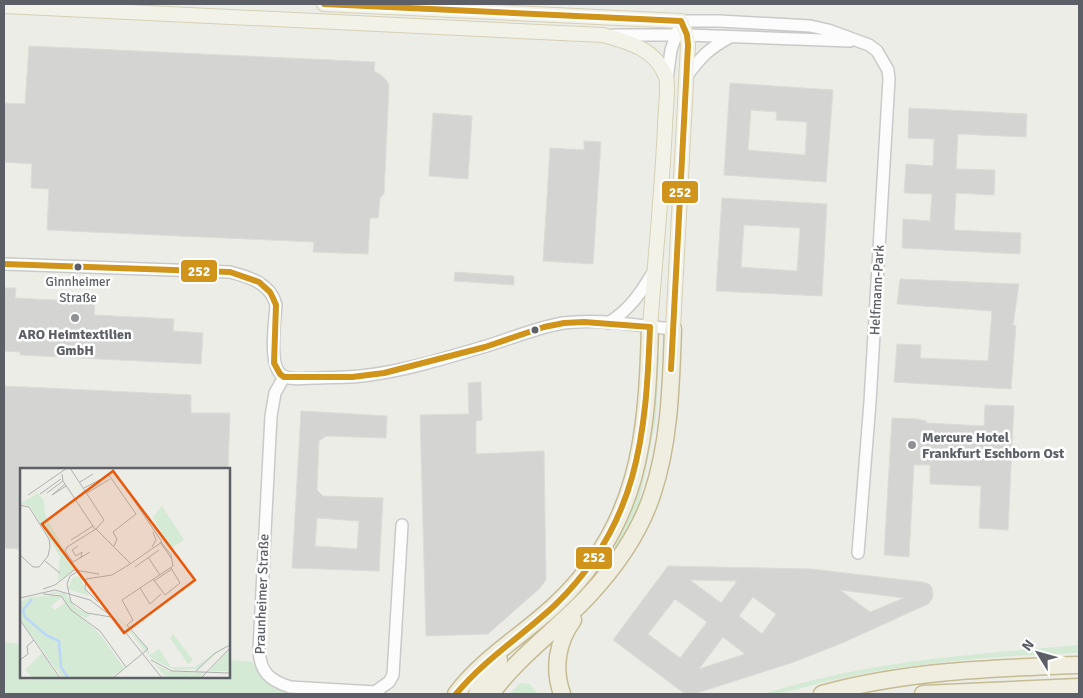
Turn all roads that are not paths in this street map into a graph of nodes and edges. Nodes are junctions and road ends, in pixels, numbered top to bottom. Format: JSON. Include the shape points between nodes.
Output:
{"nodes":[{"id":1,"x":324,"y":4,"type":"edge"},
{"id":2,"x":4,"y":6,"type":"edge"},
{"id":3,"x":681,"y":30,"type":"junction"},
{"id":4,"x":603,"y":35,"type":"junction"},
{"id":5,"x":730,"y":37,"type":"junction"},
{"id":6,"x":860,"y":41,"type":"junction"},
{"id":7,"x":686,"y":77,"type":"junction"},
{"id":8,"x":667,"y":79,"type":"junction"},
{"id":9,"x":4,"y":264,"type":"edge"},
{"id":10,"x":656,"y":268,"type":"junction"},
{"id":11,"x":608,"y":323,"type":"junction"},
{"id":12,"x":650,"y":327,"type":"junction"},
{"id":13,"x":673,"y":329,"type":"junction"},
{"id":14,"x":284,"y":377,"type":"junction"},
{"id":15,"x":402,"y":525,"type":"dead end"},
{"id":16,"x":858,"y":553,"type":"dead end"},
{"id":17,"x":591,"y":593,"type":"junction"},
{"id":18,"x":524,"y":633,"type":"junction"},
{"id":19,"x":1079,"y":664,"type":"edge"},
{"id":20,"x":1079,"y":687,"type":"edge"},
{"id":21,"x":1005,"y":689,"type":"junction"},
{"id":22,"x":456,"y":694,"type":"edge"},
{"id":23,"x":477,"y":694,"type":"edge"},
{"id":24,"x":491,"y":694,"type":"edge"},
{"id":25,"x":562,"y":694,"type":"edge"},
{"id":26,"x":822,"y":694,"type":"edge"},
{"id":27,"x":923,"y":694,"type":"edge"},
{"id":28,"x":974,"y":694,"type":"edge"}],
"edges":[{"from":1,"to":3,"type":"main road"},
{"from":2,"to":4,"type":"main road"},
{"from":3,"to":4,"type":"street"},
{"from":3,"to":5,"type":"street"},
{"from":3,"to":6,"type":"street","name":"Helfmann-Park","via":[[719,21],[810,26]]},
{"from":3,"to":7,"type":"main road","via":[[688,45]]},
{"from":3,"to":8,"type":"street","via":[[671,50]]},
{"from":4,"to":8,"type":"main road","via":[[643,48]]},
{"from":5,"to":6,"type":"street"},
{"from":5,"to":7,"type":"street","via":[[704,54]]},
{"from":6,"to":16,"type":"street","name":"Helfmann-Park","via":[[877,51],[889,78]]},
{"from":7,"to":13,"type":"main road"},
{"from":8,"to":10,"type":"main road"},
{"from":9,"to":14,"type":"street","via":[[230,272],[246,276],[266,287],[274,299],[274,363]]},
{"from":10,"to":11,"type":"street","via":[[628,309]]},
{"from":10,"to":12,"type":"main road"},
{"from":11,"to":12,"type":"street"},
{"from":11,"to":14,"type":"street","via":[[544,327],[384,373],[352,377]]},
{"from":12,"to":13,"type":"street"},
{"from":12,"to":18,"type":"highway","via":[[644,430],[624,507],[590,566],[570,590]]},
{"from":13,"to":17,"type":"highway","via":[[666,428],[652,496],[623,552]]},
{"from":14,"to":15,"type":"street","name":"Praunheimer Straße","via":[[275,393],[271,416],[259,649],[259,660],[265,673],[290,687],[374,692],[389,682],[393,675]]},
{"from":17,"to":24,"type":"highway","via":[[513,668]]},
{"from":17,"to":25,"type":"highway","via":[[568,627],[559,648],[557,672]]},
{"from":18,"to":22,"type":"highway","via":[[487,661]]},
{"from":18,"to":23,"type":"highway","via":[[494,667]]},
{"from":19,"to":26,"type":"highway","via":[[918,676]]},
{"from":20,"to":21,"type":"highway"},
{"from":21,"to":27,"type":"highway"},
{"from":21,"to":28,"type":"highway"}]}
